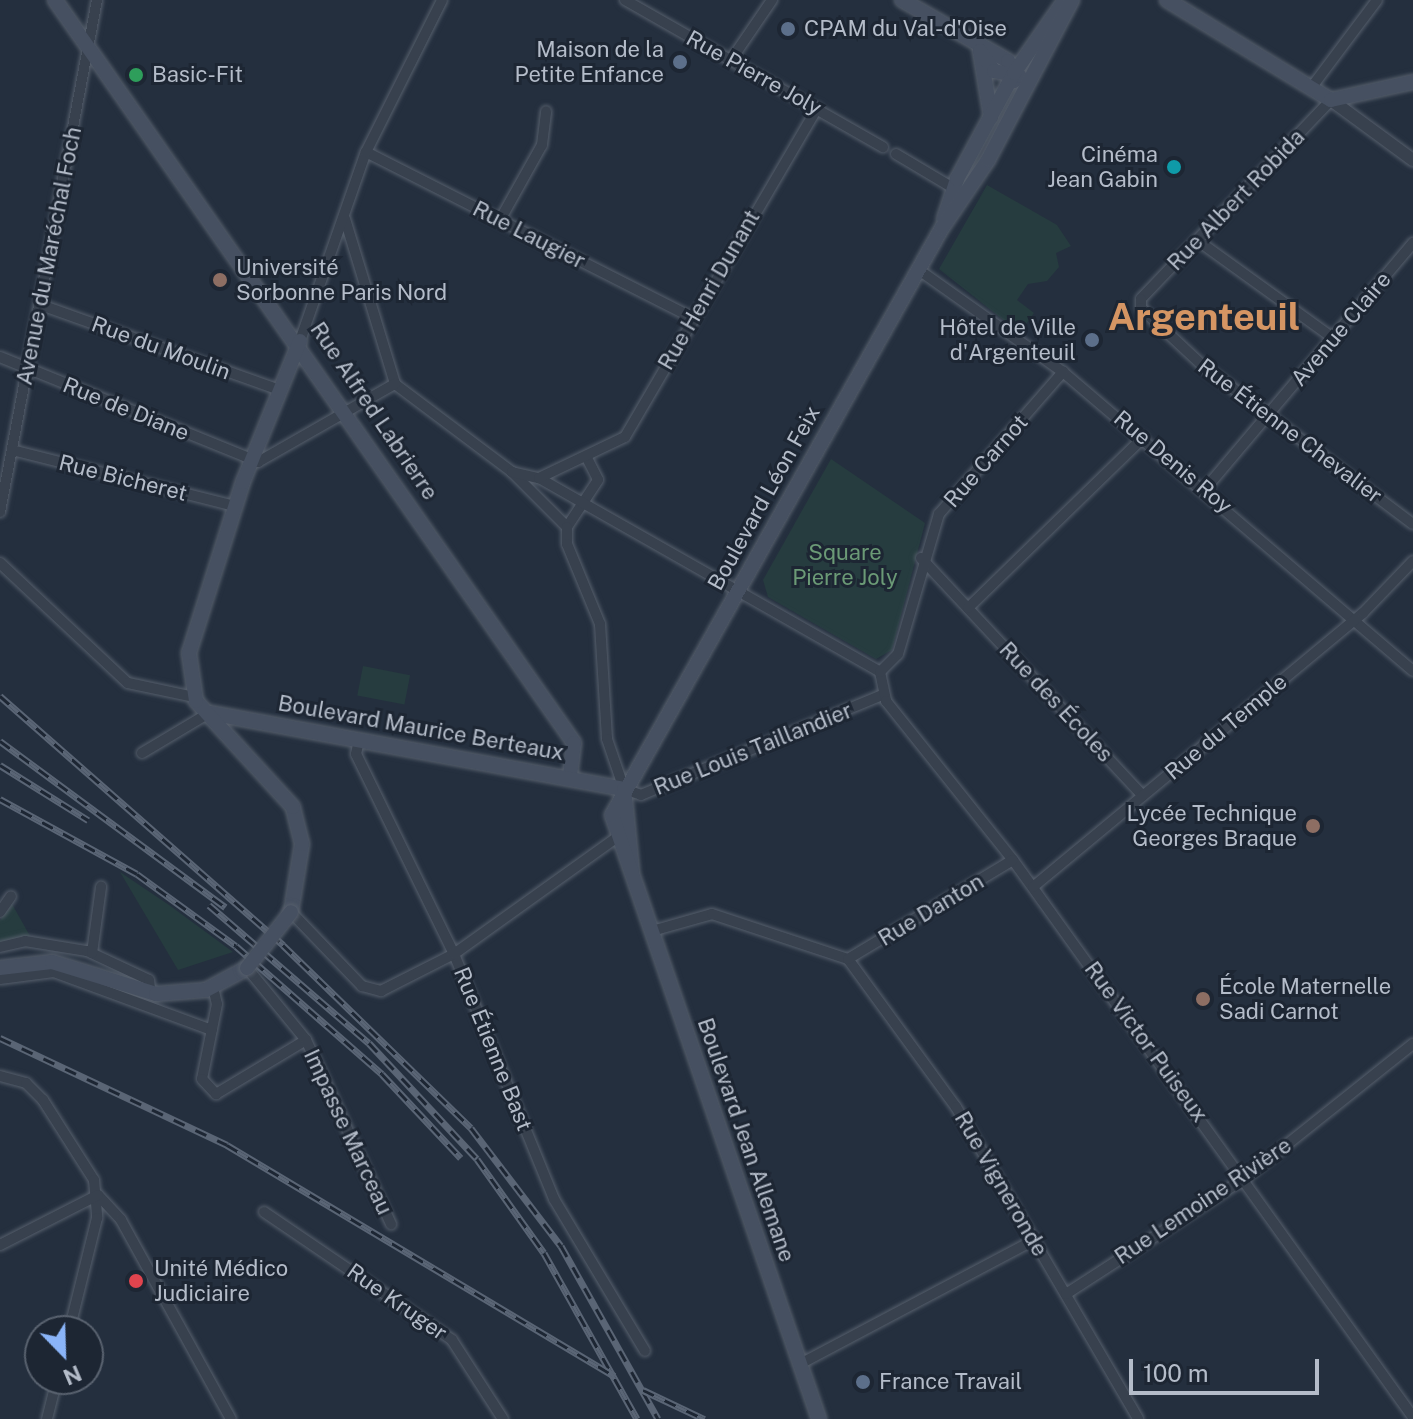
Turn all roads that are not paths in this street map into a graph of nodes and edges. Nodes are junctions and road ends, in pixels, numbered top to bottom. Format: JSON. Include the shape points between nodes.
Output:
{"nodes":[{"id":1,"x":55,"y":0,"type":"edge"},
{"id":2,"x":97,"y":0,"type":"edge"},
{"id":3,"x":442,"y":0,"type":"edge"},
{"id":4,"x":625,"y":0,"type":"edge"},
{"id":5,"x":772,"y":0,"type":"edge"},
{"id":6,"x":902,"y":0,"type":"edge"},
{"id":7,"x":1065,"y":0,"type":"edge"},
{"id":8,"x":1072,"y":0,"type":"edge"},
{"id":9,"x":1167,"y":0,"type":"edge"},
{"id":10,"x":1377,"y":0,"type":"edge"},
{"id":11,"x":89,"y":43,"type":"junction"},
{"id":12,"x":980,"y":51,"type":"junction"},
{"id":13,"x":731,"y":60,"type":"junction"},
{"id":14,"x":1014,"y":73,"type":"junction"},
{"id":15,"x":1031,"y":82,"type":"junction"},
{"id":16,"x":1413,"y":82,"type":"edge"},
{"id":17,"x":1311,"y":88,"type":"junction"},
{"id":18,"x":1331,"y":100,"type":"junction"},
{"id":19,"x":817,"y":108,"type":"junction"},
{"id":20,"x":546,"y":111,"type":"dead end"},
{"id":21,"x":1014,"y":113,"type":"junction"},
{"id":22,"x":991,"y":117,"type":"junction"},
{"id":23,"x":883,"y":147,"type":"dead end"},
{"id":24,"x":366,"y":152,"type":"junction"},
{"id":25,"x":896,"y":154,"type":"dead end"},
{"id":26,"x":1413,"y":160,"type":"edge"},
{"id":27,"x":953,"y":188,"type":"junction"},
{"id":28,"x":345,"y":219,"type":"junction"},
{"id":29,"x":500,"y":220,"type":"junction"},
{"id":30,"x":942,"y":228,"type":"junction"},
{"id":31,"x":1197,"y":240,"type":"junction"},
{"id":32,"x":1413,"y":243,"type":"edge"},
{"id":33,"x":919,"y":270,"type":"junction"},
{"id":34,"x":1141,"y":299,"type":"joint"},
{"id":35,"x":41,"y":305,"type":"junction"},
{"id":36,"x":691,"y":317,"type":"junction"},
{"id":37,"x":1333,"y":338,"type":"junction"},
{"id":38,"x":300,"y":341,"type":"junction"},
{"id":39,"x":0,"y":357,"type":"edge"},
{"id":40,"x":28,"y":369,"type":"junction"},
{"id":41,"x":1063,"y":372,"type":"junction"},
{"id":42,"x":395,"y":384,"type":"junction"},
{"id":43,"x":280,"y":390,"type":"junction"},
{"id":44,"x":349,"y":414,"type":"junction"},
{"id":45,"x":1267,"y":416,"type":"junction"},
{"id":46,"x":1143,"y":438,"type":"junction"},
{"id":47,"x":12,"y":450,"type":"junction"},
{"id":48,"x":252,"y":460,"type":"junction"},
{"id":49,"x":588,"y":460,"type":"junction"},
{"id":50,"x":512,"y":472,"type":"junction"},
{"id":51,"x":539,"y":478,"type":"junction"},
{"id":52,"x":1206,"y":488,"type":"junction"},
{"id":53,"x":583,"y":502,"type":"junction"},
{"id":54,"x":235,"y":506,"type":"junction"},
{"id":55,"x":0,"y":512,"type":"edge"},
{"id":56,"x":1413,"y":524,"type":"edge"},
{"id":57,"x":567,"y":527,"type":"junction"},
{"id":58,"x":921,"y":558,"type":"junction"},
{"id":59,"x":1413,"y":561,"type":"edge"},
{"id":60,"x":0,"y":563,"type":"edge"},
{"id":61,"x":739,"y":588,"type":"junction"},
{"id":62,"x":968,"y":608,"type":"junction"},
{"id":63,"x":1355,"y":619,"type":"junction"},
{"id":64,"x":1413,"y":671,"type":"edge"},
{"id":65,"x":880,"y":672,"type":"junction"},
{"id":66,"x":882,"y":695,"type":"junction"},
{"id":67,"x":194,"y":697,"type":"junction"},
{"id":68,"x":209,"y":713,"type":"junction"},
{"id":69,"x":260,"y":721,"type":"junction"},
{"id":70,"x":359,"y":740,"type":"junction"},
{"id":71,"x":241,"y":743,"type":"junction"},
{"id":72,"x":142,"y":753,"type":"dead end"},
{"id":73,"x":570,"y":778,"type":"junction"},
{"id":74,"x":624,"y":789,"type":"junction"},
{"id":75,"x":1143,"y":796,"type":"junction"},
{"id":76,"x":616,"y":838,"type":"junction"},
{"id":77,"x":1013,"y":860,"type":"junction"},
{"id":78,"x":632,"y":875,"type":"junction"},
{"id":79,"x":101,"y":887,"type":"dead end"},
{"id":80,"x":1033,"y":887,"type":"junction"},
{"id":81,"x":11,"y":896,"type":"dead end"},
{"id":82,"x":0,"y":912,"type":"edge"},
{"id":83,"x":291,"y":912,"type":"junction"},
{"id":84,"x":652,"y":931,"type":"junction"},
{"id":85,"x":0,"y":947,"type":"edge"},
{"id":86,"x":92,"y":953,"type":"junction"},
{"id":87,"x":454,"y":954,"type":"junction"},
{"id":88,"x":848,"y":959,"type":"junction"},
{"id":89,"x":0,"y":961,"type":"edge"},
{"id":90,"x":0,"y":968,"type":"edge"},
{"id":91,"x":247,"y":968,"type":"junction"},
{"id":92,"x":0,"y":979,"type":"edge"},
{"id":93,"x":213,"y":987,"type":"junction"},
{"id":94,"x":150,"y":988,"type":"junction"},
{"id":95,"x":177,"y":993,"type":"junction"},
{"id":96,"x":212,"y":1030,"type":"junction"},
{"id":97,"x":306,"y":1040,"type":"junction"},
{"id":98,"x":1413,"y":1044,"type":"edge"},
{"id":99,"x":0,"y":1076,"type":"edge"},
{"id":100,"x":1245,"y":1178,"type":"junction"},
{"id":101,"x":98,"y":1195,"type":"junction"},
{"id":102,"x":264,"y":1212,"type":"dead end"},
{"id":103,"x":391,"y":1224,"type":"dead end"},
{"id":104,"x":1034,"y":1240,"type":"junction"},
{"id":105,"x":0,"y":1245,"type":"edge"},
{"id":106,"x":1066,"y":1294,"type":"junction"},
{"id":107,"x":72,"y":1315,"type":"edge"},
{"id":108,"x":645,"y":1351,"type":"dead end"},
{"id":109,"x":800,"y":1364,"type":"junction"},
{"id":110,"x":53,"y":1395,"type":"edge"},
{"id":111,"x":1413,"y":1417,"type":"edge"},
{"id":112,"x":47,"y":1419,"type":"edge"},
{"id":113,"x":231,"y":1419,"type":"edge"},
{"id":114,"x":503,"y":1419,"type":"edge"},
{"id":115,"x":819,"y":1419,"type":"edge"},
{"id":116,"x":1138,"y":1419,"type":"edge"}],
"edges":[{"from":1,"to":11,"type":"main road","name":"Rue Alfred Labrierre"},
{"from":2,"to":11,"type":"street","name":"Avenue du Maréchal Foch"},
{"from":3,"to":24,"type":"street"},
{"from":4,"to":13,"type":"street","name":"Rue Pierre Joly"},
{"from":5,"to":13,"type":"street"},
{"from":6,"to":12,"type":"main road"},
{"from":7,"to":14,"type":"main road","name":"Boulevard Léon Feix"},
{"from":8,"to":15,"type":"main road","name":"Boulevard Léon Feix"},
{"from":9,"to":17,"type":"main road"},
{"from":10,"to":17,"type":"street"},
{"from":11,"to":35,"type":"street","name":"Avenue du Maréchal Foch"},
{"from":11,"to":38,"type":"main road","name":"Rue Alfred Labrierre"},
{"from":12,"to":14,"type":"main road","via":[[994,71]]},
{"from":12,"to":22,"type":"main road"},
{"from":13,"to":19,"type":"street","name":"Rue Pierre Joly"},
{"from":14,"to":15,"type":"main road"},
{"from":14,"to":21,"type":"main road"},
{"from":14,"to":22,"type":"main road","name":"Boulevard Léon Feix"},
{"from":15,"to":21,"type":"main road","name":"Boulevard Léon Feix"},
{"from":16,"to":18,"type":"main road"},
{"from":17,"to":18,"type":"main road"},
{"from":18,"to":26,"type":"street"},
{"from":18,"to":31,"type":"street","name":"Rue Albert Robida"},
{"from":19,"to":23,"type":"street","name":"Rue Pierre Joly"},
{"from":19,"to":36,"type":"street","name":"Rue Henri Dunant"},
{"from":20,"to":29,"type":"street","via":[[542,145]]},
{"from":21,"to":30,"type":"main road","name":"Boulevard Léon Feix"},
{"from":22,"to":27,"type":"main road","name":"Boulevard Léon Feix"},
{"from":24,"to":28,"type":"street"},
{"from":24,"to":29,"type":"street","name":"Rue Laugier"},
{"from":25,"to":27,"type":"street"},
{"from":27,"to":30,"type":"main road","name":"Boulevard Léon Feix"},
{"from":28,"to":38,"type":"street"},
{"from":28,"to":42,"type":"street"},
{"from":29,"to":36,"type":"street","name":"Rue Laugier"},
{"from":30,"to":33,"type":"main road","name":"Boulevard Léon Feix"},
{"from":31,"to":34,"type":"street","name":"Rue Albert Robida"},
{"from":31,"to":37,"type":"street"},
{"from":32,"to":37,"type":"street","name":"Avenue Claire"},
{"from":33,"to":41,"type":"street","name":"Rue Denis Roy"},
{"from":33,"to":61,"type":"main road","name":"Boulevard Léon Feix"},
{"from":34,"to":45,"type":"street","name":"Rue Étienne Chevalier","via":[[1145,313]]},
{"from":35,"to":40,"type":"street","name":"Avenue du Maréchal Foch"},
{"from":35,"to":43,"type":"street","name":"Rue du Moulin"},
{"from":36,"to":49,"type":"street","name":"Rue Henri Dunant","via":[[625,437]]},
{"from":37,"to":45,"type":"street","name":"Avenue Claire"},
{"from":38,"to":43,"type":"main road"},
{"from":38,"to":44,"type":"main road","name":"Rue Alfred Labrierre"},
{"from":39,"to":40,"type":"street","name":"Rue de Diane"},
{"from":40,"to":47,"type":"street","name":"Avenue du Maréchal Foch"},
{"from":40,"to":48,"type":"street","name":"Rue de Diane"},
{"from":41,"to":46,"type":"street","name":"Rue Denis Roy"},
{"from":41,"to":58,"type":"street","name":"Rue Carnot","via":[[939,514]]},
{"from":42,"to":44,"type":"street"},
{"from":42,"to":50,"type":"street"},
{"from":43,"to":48,"type":"main road"},
{"from":44,"to":48,"type":"street","via":[[274,457]]},
{"from":44,"to":73,"type":"main road","name":"Rue Alfred Labrierre","via":[[574,743]]},
{"from":45,"to":52,"type":"street","name":"Avenue Claire"},
{"from":45,"to":56,"type":"street","name":"Rue Étienne Chevalier"},
{"from":46,"to":52,"type":"street","name":"Rue Denis Roy"},
{"from":46,"to":62,"type":"street"},
{"from":47,"to":54,"type":"street","name":"Rue Bicheret"},
{"from":47,"to":55,"type":"street","name":"Avenue du Maréchal Foch"},
{"from":48,"to":54,"type":"main road"},
{"from":49,"to":51,"type":"street","name":"Rue Henri Dunant"},
{"from":49,"to":53,"type":"street","via":[[600,473]]},
{"from":50,"to":51,"type":"street"},
{"from":50,"to":57,"type":"street"},
{"from":51,"to":53,"type":"street"},
{"from":52,"to":63,"type":"street","name":"Rue Denis Roy"},
{"from":53,"to":57,"type":"street"},
{"from":53,"to":61,"type":"street"},
{"from":54,"to":67,"type":"main road","via":[[193,628]]},
{"from":57,"to":74,"type":"street","via":[[600,624],[607,739]]},
{"from":58,"to":62,"type":"street","name":"Rue des Écoles"},
{"from":58,"to":65,"type":"street","name":"Rue Carnot","via":[[898,654]]},
{"from":59,"to":63,"type":"street","name":"Rue du Temple"},
{"from":60,"to":67,"type":"street","via":[[128,683]]},
{"from":61,"to":65,"type":"street"},
{"from":61,"to":74,"type":"main road","name":"Boulevard Léon Feix"},
{"from":62,"to":75,"type":"street","name":"Rue des Écoles"},
{"from":63,"to":64,"type":"street","name":"Rue Denis Roy"},
{"from":63,"to":75,"type":"street","name":"Rue du Temple"},
{"from":65,"to":66,"type":"street"},
{"from":66,"to":74,"type":"street","name":"Rue Louis Taillandier","via":[[641,795]]},
{"from":66,"to":77,"type":"street","name":"Rue Victor Puiseux"},
{"from":67,"to":68,"type":"main road"},
{"from":68,"to":69,"type":"main road","name":"Boulevard Maurice Berteaux"},
{"from":68,"to":71,"type":"main road"},
{"from":68,"to":72,"type":"street"},
{"from":69,"to":70,"type":"main road","name":"Boulevard Maurice Berteaux"},
{"from":69,"to":71,"type":"main road"},
{"from":70,"to":73,"type":"main road","name":"Boulevard Maurice Berteaux"},
{"from":70,"to":87,"type":"street","name":"Rue Étienne Bast","via":[[356,754]]},
{"from":71,"to":83,"type":"main road","via":[[282,789],[299,821],[302,867]]},
{"from":73,"to":74,"type":"main road","name":"Boulevard Maurice Berteaux"},
{"from":74,"to":76,"type":"main road","name":"Boulevard Jean Allemane","via":[[612,815]]},
{"from":74,"to":78,"type":"main road","name":"Boulevard Jean Allemane"},
{"from":75,"to":80,"type":"street","name":"Rue du Temple"},
{"from":76,"to":78,"type":"main road","name":"Boulevard Jean Allemane"},
{"from":76,"to":87,"type":"street"},
{"from":77,"to":80,"type":"street","name":"Rue Victor Puiseux"},
{"from":77,"to":88,"type":"street","name":"Rue Danton"},
{"from":78,"to":84,"type":"main road","name":"Boulevard Jean Allemane"},
{"from":79,"to":86,"type":"street"},
{"from":80,"to":100,"type":"street","name":"Rue Victor Puiseux"},
{"from":81,"to":82,"type":"street"},
{"from":83,"to":87,"type":"street","via":[[375,992]]},
{"from":83,"to":91,"type":"main road","bridge":true},
{"from":84,"to":88,"type":"street","via":[[712,914]]},
{"from":84,"to":109,"type":"main road","name":"Boulevard Jean Allemane"},
{"from":85,"to":86,"type":"street","via":[[37,941]]},
{"from":86,"to":94,"type":"street","via":[[149,980]]},
{"from":87,"to":108,"type":"street","name":"Rue Étienne Bast","via":[[554,1199]]},
{"from":88,"to":104,"type":"street","name":"Rue Vigneronde","via":[[956,1107]]},
{"from":89,"to":94,"type":"main road","via":[[44,954]]},
{"from":90,"to":95,"type":"main road","via":[[52,962],[142,991]]},
{"from":91,"to":93,"type":"main road"},
{"from":91,"to":97,"type":"street","name":"Impasse Marceau"},
{"from":92,"to":96,"type":"street","via":[[54,972]]},
{"from":93,"to":95,"type":"main road"},
{"from":93,"to":96,"type":"street"},
{"from":94,"to":95,"type":"main road"},
{"from":96,"to":97,"type":"street","via":[[202,1079],[210,1093]]},
{"from":97,"to":103,"type":"street","name":"Impasse Marceau"},
{"from":98,"to":100,"type":"street","name":"Rue Lemoine Rivière"},
{"from":99,"to":101,"type":"street","via":[[26,1083],[43,1100],[88,1165]]},
{"from":100,"to":106,"type":"street","name":"Rue Lemoine Rivière"},
{"from":100,"to":111,"type":"street","name":"Rue Victor Puiseux"},
{"from":101,"to":105,"type":"street"},
{"from":101,"to":107,"type":"street"},
{"from":101,"to":113,"type":"street","via":[[121,1220]]},
{"from":102,"to":114,"type":"street","name":"Rue Kruger","via":[[452,1340]]},
{"from":104,"to":106,"type":"street","name":"Rue Vigneronde"},
{"from":104,"to":109,"type":"street"},
{"from":106,"to":116,"type":"street","name":"Rue Vigneronde"},
{"from":109,"to":115,"type":"main road","name":"Boulevard Jean Allemane"},
{"from":110,"to":112,"type":"street"}]}
